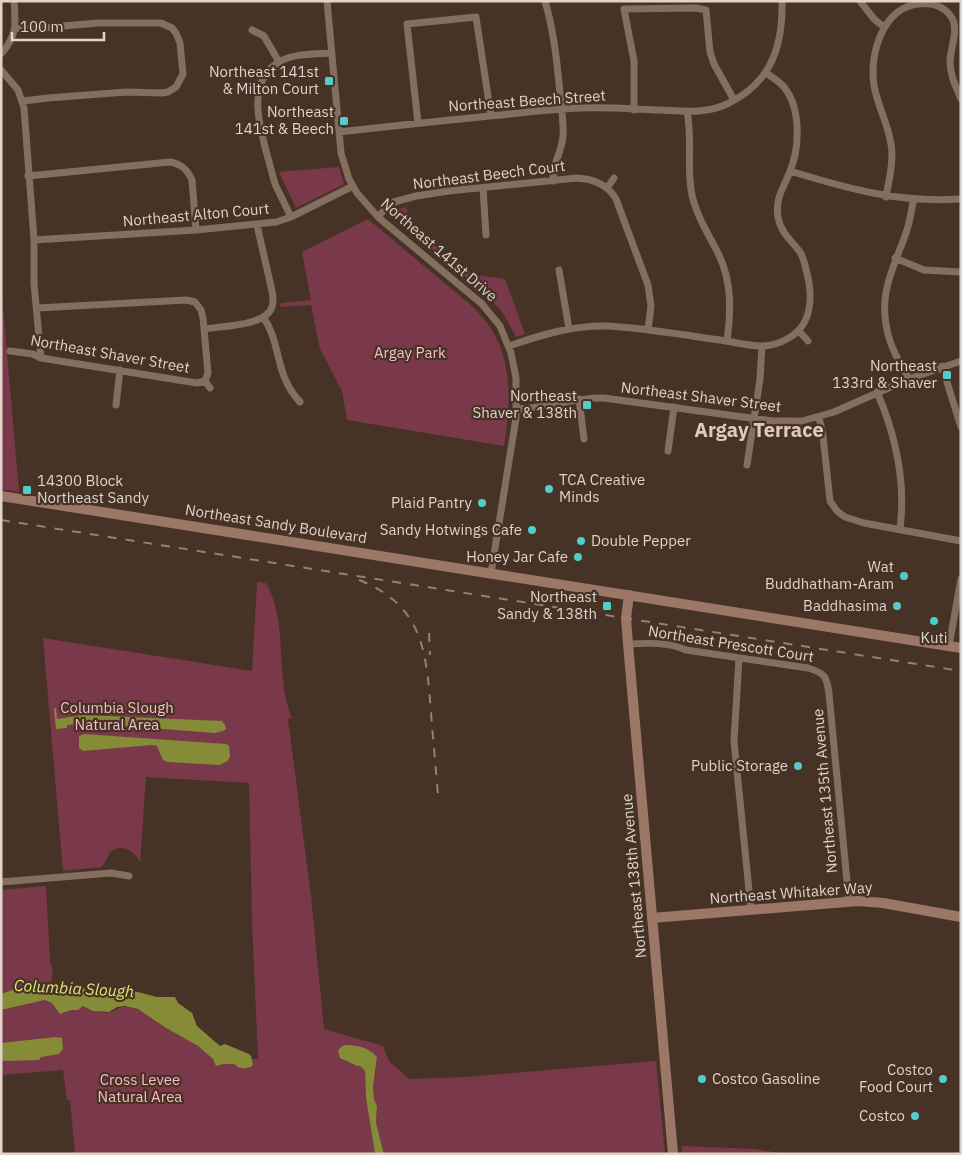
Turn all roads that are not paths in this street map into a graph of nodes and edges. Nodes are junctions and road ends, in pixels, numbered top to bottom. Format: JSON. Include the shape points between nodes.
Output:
{"nodes":[{"id":1,"x":14,"y":1,"type":"edge"},
{"id":2,"x":327,"y":1,"type":"edge"},
{"id":3,"x":545,"y":1,"type":"edge"},
{"id":4,"x":782,"y":1,"type":"edge"},
{"id":5,"x":860,"y":1,"type":"edge"},
{"id":6,"x":884,"y":27,"type":"junction"},
{"id":7,"x":16,"y":28,"type":"junction"},
{"id":8,"x":252,"y":30,"type":"dead end"},
{"id":9,"x":332,"y":53,"type":"junction"},
{"id":10,"x":1,"y":54,"type":"edge"},
{"id":11,"x":279,"y":62,"type":"junction"},
{"id":12,"x":1,"y":70,"type":"edge"},
{"id":13,"x":766,"y":73,"type":"junction"},
{"id":14,"x":961,"y":99,"type":"edge"},
{"id":15,"x":734,"y":100,"type":"junction"},
{"id":16,"x":23,"y":101,"type":"junction"},
{"id":17,"x":562,"y":109,"type":"junction"},
{"id":18,"x":634,"y":110,"type":"junction"},
{"id":19,"x":687,"y":112,"type":"junction"},
{"id":20,"x":491,"y":116,"type":"junction"},
{"id":21,"x":418,"y":123,"type":"junction"},
{"id":22,"x":339,"y":132,"type":"junction"},
{"id":23,"x":790,"y":171,"type":"junction"},
{"id":24,"x":28,"y":176,"type":"junction"},
{"id":25,"x":614,"y":178,"type":"dead end"},
{"id":26,"x":553,"y":180,"type":"junction"},
{"id":27,"x":353,"y":186,"type":"junction"},
{"id":28,"x":482,"y":188,"type":"junction"},
{"id":29,"x":607,"y":188,"type":"junction"},
{"id":30,"x":886,"y":196,"type":"junction"},
{"id":31,"x":914,"y":199,"type":"junction"},
{"id":32,"x":961,"y":199,"type":"edge"},
{"id":33,"x":291,"y":217,"type":"junction"},
{"id":34,"x":378,"y":217,"type":"junction"},
{"id":35,"x":257,"y":225,"type":"junction"},
{"id":36,"x":196,"y":230,"type":"junction"},
{"id":37,"x":486,"y":235,"type":"dead end"},
{"id":38,"x":34,"y":240,"type":"junction"},
{"id":39,"x":895,"y":258,"type":"junction"},
{"id":40,"x":559,"y":270,"type":"dead end"},
{"id":41,"x":961,"y":272,"type":"edge"},
{"id":42,"x":38,"y":308,"type":"junction"},
{"id":43,"x":264,"y":318,"type":"junction"},
{"id":44,"x":204,"y":329,"type":"junction"},
{"id":45,"x":569,"y":329,"type":"junction"},
{"id":46,"x":648,"y":330,"type":"junction"},
{"id":47,"x":799,"y":331,"type":"junction"},
{"id":48,"x":727,"y":341,"type":"junction"},
{"id":49,"x":808,"y":342,"type":"dead end"},
{"id":50,"x":508,"y":346,"type":"junction"},
{"id":51,"x":762,"y":346,"type":"junction"},
{"id":52,"x":10,"y":351,"type":"dead end"},
{"id":53,"x":41,"y":358,"type":"junction"},
{"id":54,"x":961,"y":361,"type":"edge"},
{"id":55,"x":942,"y":366,"type":"junction"},
{"id":56,"x":120,"y":370,"type":"junction"},
{"id":57,"x":909,"y":379,"type":"junction"},
{"id":58,"x":205,"y":381,"type":"junction"},
{"id":59,"x":210,"y":388,"type":"dead end"},
{"id":60,"x":877,"y":392,"type":"junction"},
{"id":61,"x":579,"y":399,"type":"junction"},
{"id":62,"x":300,"y":402,"type":"dead end"},
{"id":63,"x":116,"y":405,"type":"dead end"},
{"id":64,"x":674,"y":407,"type":"junction"},
{"id":65,"x":517,"y":409,"type":"junction"},
{"id":66,"x":819,"y":417,"type":"junction"},
{"id":67,"x":754,"y":418,"type":"junction"},
{"id":68,"x":961,"y":427,"type":"edge"},
{"id":69,"x":584,"y":439,"type":"dead end"},
{"id":70,"x":668,"y":451,"type":"dead end"},
{"id":71,"x":747,"y":465,"type":"dead end"},
{"id":72,"x":1,"y":496,"type":"edge"},
{"id":73,"x":900,"y":529,"type":"junction"},
{"id":74,"x":961,"y":541,"type":"edge"},
{"id":75,"x":491,"y":573,"type":"junction"},
{"id":76,"x":961,"y":579,"type":"edge"},
{"id":77,"x":630,"y":595,"type":"junction"},
{"id":78,"x":628,"y":644,"type":"junction"},
{"id":79,"x":949,"y":646,"type":"junction"},
{"id":80,"x":961,"y":648,"type":"edge"},
{"id":81,"x":739,"y":658,"type":"junction"},
{"id":82,"x":826,"y":678,"type":"joint"},
{"id":83,"x":129,"y":876,"type":"dead end"},
{"id":84,"x":1,"y":882,"type":"edge"},
{"id":85,"x":849,"y":902,"type":"junction"},
{"id":86,"x":751,"y":910,"type":"junction"},
{"id":87,"x":961,"y":917,"type":"edge"},
{"id":88,"x":652,"y":918,"type":"junction"},
{"id":89,"x":673,"y":1154,"type":"edge"}],
"edges":[{"from":1,"to":7,"type":"street"},
{"from":2,"to":9,"type":"street","name":"Northeast 141st Drive"},
{"from":3,"to":17,"type":"street","via":[[554,37]]},
{"from":4,"to":13,"type":"street","via":[[781,33],[773,62]]},
{"from":5,"to":6,"type":"street"},
{"from":6,"to":14,"type":"street","via":[[898,10],[918,4],[940,7],[952,18],[955,28],[950,64]]},
{"from":6,"to":30,"type":"street","via":[[874,62],[874,84],[892,144]]},
{"from":7,"to":10,"type":"street"},
{"from":7,"to":16,"type":"street","via":[[161,23],[176,33],[182,55],[182,79],[168,92],[126,92]]},
{"from":8,"to":11,"type":"street","via":[[264,36]]},
{"from":9,"to":11,"type":"street","via":[[302,55]]},
{"from":9,"to":22,"type":"street","name":"Northeast 141st Drive"},
{"from":11,"to":33,"type":"street","via":[[264,78],[258,91],[257,106],[275,184]]},
{"from":12,"to":16,"type":"street"},
{"from":13,"to":15,"type":"street","name":"Northeast Beech Street","via":[[745,94]]},
{"from":13,"to":23,"type":"street","via":[[784,88],[794,110],[796,141]]},
{"from":15,"to":18,"type":"street","via":[[710,52],[706,10],[624,9],[634,61]]},
{"from":15,"to":19,"type":"street","name":"Northeast Beech Street","via":[[715,108]]},
{"from":16,"to":24,"type":"street"},
{"from":17,"to":18,"type":"street","name":"Northeast Beech Street"},
{"from":17,"to":20,"type":"street","name":"Northeast Beech Street"},
{"from":17,"to":26,"type":"street","via":[[562,141],[553,167]]},
{"from":18,"to":19,"type":"street","name":"Northeast Beech Street"},
{"from":19,"to":48,"type":"street","via":[[691,134],[689,175],[692,195],[720,258],[730,294]]},
{"from":20,"to":21,"type":"street","name":"Northeast Beech Street"},
{"from":20,"to":21,"type":"street","via":[[476,17],[407,24]]},
{"from":21,"to":22,"type":"street","name":"Northeast Beech Street"},
{"from":22,"to":27,"type":"street","name":"Northeast 141st Drive","via":[[343,159]]},
{"from":23,"to":30,"type":"street"},
{"from":23,"to":47,"type":"street","via":[[779,194],[778,219],[801,253],[811,288],[810,308]]},
{"from":24,"to":36,"type":"street","via":[[170,162],[186,166],[192,180]]},
{"from":24,"to":38,"type":"street"},
{"from":25,"to":29,"type":"street"},
{"from":26,"to":28,"type":"street","name":"Northeast Beech Court"},
{"from":26,"to":29,"type":"street","name":"Northeast Beech Court","via":[[584,178]]},
{"from":27,"to":33,"type":"street","name":"Northeast Alton Court"},
{"from":27,"to":34,"type":"street","name":"Northeast 141st Drive"},
{"from":28,"to":34,"type":"street","name":"Northeast Beech Court","via":[[402,199],[387,207]]},
{"from":28,"to":37,"type":"street"},
{"from":29,"to":46,"type":"street","via":[[616,199],[648,285],[651,306]]},
{"from":30,"to":31,"type":"street"},
{"from":31,"to":32,"type":"street"},
{"from":31,"to":39,"type":"street","via":[[907,232]]},
{"from":33,"to":35,"type":"street","name":"Northeast Alton Court"},
{"from":34,"to":50,"type":"street","name":"Northeast 141st Drive","via":[[482,304],[500,326]]},
{"from":35,"to":36,"type":"street","name":"Northeast Alton Court"},
{"from":35,"to":43,"type":"street","via":[[274,300]]},
{"from":36,"to":38,"type":"street","name":"Northeast Alton Court"},
{"from":38,"to":42,"type":"street","via":[[34,284]]},
{"from":39,"to":41,"type":"street","via":[[924,270]]},
{"from":39,"to":57,"type":"street","via":[[886,288],[886,321],[890,342]]},
{"from":40,"to":45,"type":"street"},
{"from":42,"to":44,"type":"street","via":[[192,300],[202,310]]},
{"from":42,"to":53,"type":"street"},
{"from":43,"to":44,"type":"street"},
{"from":43,"to":62,"type":"street","via":[[284,380]]},
{"from":44,"to":58,"type":"street","via":[[208,374]]},
{"from":45,"to":46,"type":"street","via":[[606,326]]},
{"from":45,"to":50,"type":"street"},
{"from":46,"to":48,"type":"street"},
{"from":47,"to":49,"type":"street"},
{"from":47,"to":51,"type":"street","via":[[785,340]]},
{"from":48,"to":51,"type":"street"},
{"from":50,"to":65,"type":"street","name":"Northeast 141st Drive","via":[[516,378]]},
{"from":51,"to":67,"type":"street"},
{"from":52,"to":53,"type":"street","name":"Northeast Shaver Street"},
{"from":53,"to":56,"type":"street","name":"Northeast Shaver Street"},
{"from":54,"to":55,"type":"street","name":"Northeast Shaver Street"},
{"from":55,"to":57,"type":"street","name":"Northeast Shaver Street"},
{"from":55,"to":68,"type":"street"},
{"from":56,"to":58,"type":"street","name":"Northeast Shaver Street","via":[[197,383]]},
{"from":56,"to":63,"type":"street"},
{"from":57,"to":60,"type":"street","name":"Northeast Shaver Street"},
{"from":58,"to":59,"type":"street"},
{"from":60,"to":66,"type":"street","name":"Northeast Shaver Street"},
{"from":60,"to":73,"type":"street","via":[[897,452],[902,502]]},
{"from":61,"to":64,"type":"street","name":"Northeast Shaver Street","via":[[612,399]]},
{"from":61,"to":65,"type":"street","name":"Northeast Shaver Street","via":[[543,408]]},
{"from":61,"to":69,"type":"street"},
{"from":64,"to":67,"type":"street","name":"Northeast Shaver Street"},
{"from":64,"to":70,"type":"street"},
{"from":65,"to":75,"type":"street","name":"Northeast 141st Drive"},
{"from":66,"to":67,"type":"street","name":"Northeast Shaver Street","via":[[789,422]]},
{"from":66,"to":73,"type":"street","via":[[830,500],[837,511],[852,519]]},
{"from":67,"to":71,"type":"street"},
{"from":72,"to":75,"type":"main road","name":"Northeast Sandy Boulevard"},
{"from":73,"to":74,"type":"street"},
{"from":75,"to":77,"type":"main road","name":"Northeast Sandy Boulevard"},
{"from":76,"to":79,"type":"street"},
{"from":77,"to":78,"type":"main road","name":"Northeast 138th Avenue","via":[[626,618]]},
{"from":77,"to":79,"type":"main road","name":"Northeast Sandy Boulevard"},
{"from":78,"to":81,"type":"street","name":"Northeast Prescott Court","via":[[654,644]]},
{"from":78,"to":88,"type":"main road","name":"Northeast 138th Avenue"},
{"from":79,"to":80,"type":"main road","name":"Northeast Sandy Boulevard"},
{"from":81,"to":82,"type":"street","name":"Northeast Prescott Court","via":[[808,668]]},
{"from":81,"to":86,"type":"street","via":[[734,741]]},
{"from":82,"to":85,"type":"street","name":"Northeast 135th Avenue"},
{"from":83,"to":84,"type":"street","via":[[111,873]]},
{"from":85,"to":86,"type":"main road","name":"Northeast Whitaker Way"},
{"from":85,"to":87,"type":"main road","name":"Northeast Whitaker Way","via":[[883,903]]},
{"from":86,"to":88,"type":"main road","name":"Northeast Whitaker Way"},
{"from":88,"to":89,"type":"main road","name":"Northeast 138th Avenue"}]}
